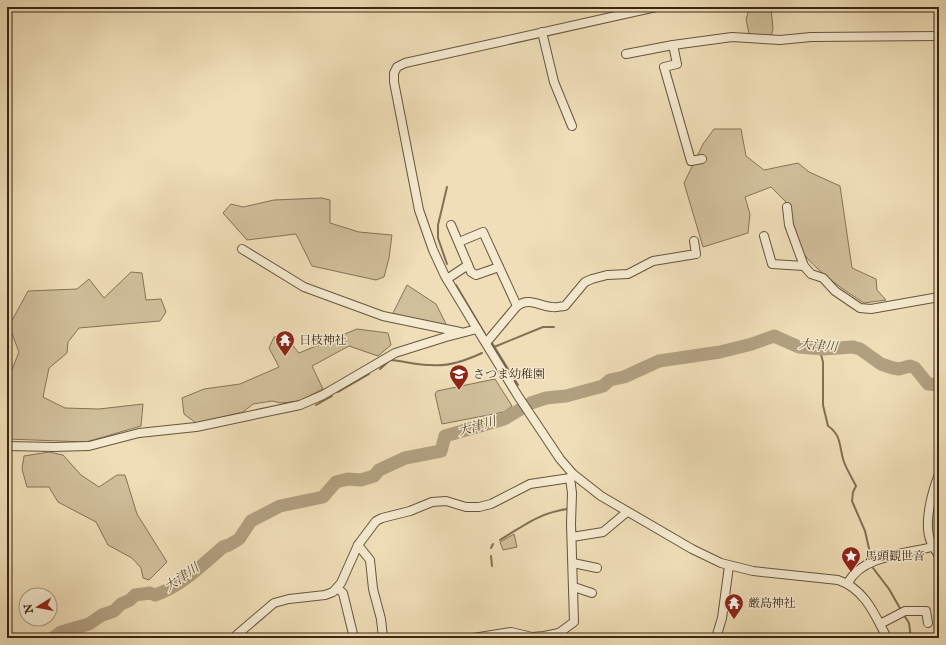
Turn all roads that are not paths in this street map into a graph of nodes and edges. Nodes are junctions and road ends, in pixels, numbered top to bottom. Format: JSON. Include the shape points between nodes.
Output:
{"nodes":[{"id":1,"x":656,"y":7,"type":"edge"},
{"id":2,"x":542,"y":32,"type":"junction"},
{"id":3,"x":939,"y":36,"type":"edge"},
{"id":4,"x":673,"y":45,"type":"junction"},
{"id":5,"x":626,"y":54,"type":"dead end"},
{"id":6,"x":572,"y":126,"type":"dead end"},
{"id":7,"x":702,"y":159,"type":"dead end"},
{"id":8,"x":787,"y":208,"type":"dead end"},
{"id":9,"x":451,"y":225,"type":"dead end"},
{"id":10,"x":764,"y":236,"type":"dead end"},
{"id":11,"x":694,"y":241,"type":"dead end"},
{"id":12,"x":459,"y":242,"type":"junction"},
{"id":13,"x":242,"y":249,"type":"dead end"},
{"id":14,"x":468,"y":265,"type":"junction"},
{"id":15,"x":804,"y":266,"type":"junction"},
{"id":16,"x":499,"y":267,"type":"junction"},
{"id":17,"x":447,"y":279,"type":"junction"},
{"id":18,"x":939,"y":297,"type":"edge"},
{"id":19,"x":517,"y":306,"type":"junction"},
{"id":20,"x":477,"y":329,"type":"junction"},
{"id":21,"x":465,"y":333,"type":"junction"},
{"id":22,"x":486,"y":343,"type":"junction"},
{"id":23,"x":7,"y":446,"type":"edge"},
{"id":24,"x":939,"y":474,"type":"edge"},
{"id":25,"x":572,"y":476,"type":"junction"},
{"id":26,"x":627,"y":512,"type":"junction"},
{"id":27,"x":572,"y":537,"type":"junction"},
{"id":28,"x":358,"y":545,"type":"junction"},
{"id":29,"x":936,"y":546,"type":"edge"},
{"id":30,"x":939,"y":556,"type":"edge"},
{"id":31,"x":573,"y":563,"type":"junction"},
{"id":32,"x":729,"y":566,"type":"junction"},
{"id":33,"x":597,"y":568,"type":"dead end"},
{"id":34,"x":848,"y":583,"type":"junction"},
{"id":35,"x":574,"y":587,"type":"junction"},
{"id":36,"x":337,"y":588,"type":"junction"},
{"id":37,"x":592,"y":593,"type":"dead end"},
{"id":38,"x":928,"y":623,"type":"dead end"},
{"id":39,"x":880,"y":624,"type":"junction"},
{"id":40,"x":233,"y":638,"type":"edge"},
{"id":41,"x":354,"y":638,"type":"edge"},
{"id":42,"x":383,"y":638,"type":"edge"},
{"id":43,"x":473,"y":638,"type":"edge"},
{"id":44,"x":716,"y":638,"type":"edge"},
{"id":45,"x":887,"y":638,"type":"edge"}],
"edges":[{"from":1,"to":2,"type":"street"},
{"from":2,"to":6,"type":"street","via":[[554,82]]},
{"from":2,"to":17,"type":"street","via":[[405,63],[397,67],[394,73],[419,210],[433,250]]},
{"from":3,"to":4,"type":"street","via":[[811,37],[780,40],[732,37]]},
{"from":4,"to":5,"type":"street"},
{"from":4,"to":7,"type":"street","via":[[677,64],[664,67],[691,161]]},
{"from":8,"to":15,"type":"street","via":[[789,225]]},
{"from":9,"to":12,"type":"street"},
{"from":10,"to":15,"type":"street","via":[[772,264]]},
{"from":11,"to":19,"type":"street","via":[[696,254],[653,261],[628,274],[592,279],[585,282],[565,306],[554,307],[530,301]]},
{"from":12,"to":14,"type":"street"},
{"from":12,"to":16,"type":"street","via":[[483,232]]},
{"from":13,"to":21,"type":"street","via":[[304,287],[383,316]]},
{"from":14,"to":16,"type":"street","via":[[471,272],[476,275]]},
{"from":14,"to":17,"type":"street"},
{"from":15,"to":18,"type":"street","via":[[811,274],[822,278],[835,291],[860,308],[871,309]]},
{"from":16,"to":19,"type":"street"},
{"from":17,"to":20,"type":"street"},
{"from":19,"to":22,"type":"street"},
{"from":20,"to":21,"type":"street"},
{"from":20,"to":22,"type":"street"},
{"from":21,"to":23,"type":"street","via":[[446,336],[395,353],[323,395],[300,404],[196,427],[139,433],[89,446]]},
{"from":22,"to":25,"type":"street"},
{"from":24,"to":29,"type":"street","via":[[931,499],[929,522],[931,542]]},
{"from":25,"to":26,"type":"street"},
{"from":25,"to":27,"type":"street"},
{"from":25,"to":28,"type":"street","via":[[530,484],[491,504],[479,507],[466,507],[446,501],[382,518],[376,521]]},
{"from":26,"to":27,"type":"street","via":[[603,532]]},
{"from":26,"to":32,"type":"street","via":[[692,549]]},
{"from":27,"to":31,"type":"street"},
{"from":28,"to":36,"type":"street"},
{"from":28,"to":42,"type":"street","via":[[370,560]]},
{"from":29,"to":30,"type":"street"},
{"from":29,"to":34,"type":"street","via":[[872,562],[853,574]]},
{"from":31,"to":33,"type":"street"},
{"from":31,"to":35,"type":"street"},
{"from":32,"to":34,"type":"street"},
{"from":32,"to":44,"type":"street","via":[[722,618]]},
{"from":34,"to":39,"type":"street","via":[[866,599]]},
{"from":35,"to":37,"type":"street"},
{"from":35,"to":43,"type":"street","via":[[577,624],[559,633],[544,636],[532,637],[510,632]]},
{"from":36,"to":40,"type":"street","via":[[325,595],[302,596],[274,604]]},
{"from":36,"to":41,"type":"street","via":[[343,593]]},
{"from":38,"to":39,"type":"street","via":[[926,610],[902,613]]},
{"from":39,"to":45,"type":"street"}]}
